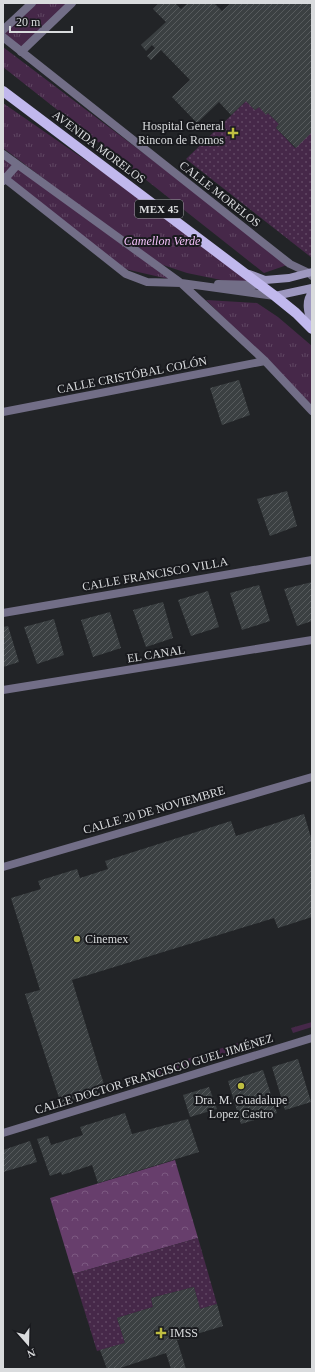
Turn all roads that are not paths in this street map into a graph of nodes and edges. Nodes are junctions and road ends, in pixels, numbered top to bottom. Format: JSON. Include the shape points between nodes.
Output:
{"nodes":[{"id":1,"x":32,"y":3,"type":"edge"},
{"id":2,"x":72,"y":3,"type":"edge"},
{"id":3,"x":3,"y":30,"type":"edge"},
{"id":4,"x":3,"y":37,"type":"edge"},
{"id":5,"x":21,"y":52,"type":"junction"},
{"id":6,"x":3,"y":91,"type":"edge"},
{"id":7,"x":3,"y":154,"type":"edge"},
{"id":8,"x":17,"y":165,"type":"junction"},
{"id":9,"x":4,"y":179,"type":"edge"},
{"id":10,"x":241,"y":271,"type":"junction"},
{"id":11,"x":311,"y":273,"type":"edge"},
{"id":12,"x":181,"y":283,"type":"junction"},
{"id":13,"x":260,"y":284,"type":"junction"},
{"id":14,"x":312,"y":288,"type":"edge"},
{"id":15,"x":312,"y":293,"type":"edge"},
{"id":16,"x":275,"y":296,"type":"junction"},
{"id":17,"x":312,"y":326,"type":"edge"},
{"id":18,"x":312,"y":329,"type":"edge"},
{"id":19,"x":265,"y":361,"type":"junction"},
{"id":20,"x":312,"y":411,"type":"edge"},
{"id":21,"x":3,"y":412,"type":"edge"},
{"id":22,"x":312,"y":560,"type":"edge"},
{"id":23,"x":3,"y":613,"type":"edge"},
{"id":24,"x":312,"y":640,"type":"edge"},
{"id":25,"x":3,"y":690,"type":"edge"},
{"id":26,"x":312,"y":777,"type":"edge"},
{"id":27,"x":3,"y":867,"type":"edge"},
{"id":28,"x":312,"y":1038,"type":"edge"},
{"id":29,"x":3,"y":1133,"type":"edge"}],
"edges":[{"from":1,"to":3,"type":"street"},
{"from":2,"to":5,"type":"street"},
{"from":4,"to":5,"type":"street","name":"CALLE MORELOS"},
{"from":5,"to":11,"type":"street","name":"CALLE MORELOS","via":[[290,264]]},
{"from":6,"to":10,"type":"main road","name":"AVENIDA MORELOS","number":"MEX 45"},
{"from":7,"to":8,"type":"street"},
{"from":8,"to":9,"type":"street"},
{"from":8,"to":12,"type":"street"},
{"from":9,"to":12,"type":"street","via":[[126,274],[147,282]]},
{"from":10,"to":11,"type":"main road","via":[[265,280]]},
{"from":10,"to":13,"type":"main road","name":"AVENIDA MORELOS","number":"MEX 45"},
{"from":12,"to":13,"type":"street"},
{"from":12,"to":16,"type":"street"},
{"from":12,"to":19,"type":"street"},
{"from":13,"to":16,"type":"main road","name":"AVENIDA MORELOS","number":"MEX 45"},
{"from":14,"to":16,"type":"main road"},
{"from":15,"to":17,"type":"main road","via":[[307,309]]},
{"from":16,"to":18,"type":"main road","name":"AVENIDA MORELOS","number":"MEX 45"},
{"from":19,"to":20,"type":"street"},
{"from":19,"to":21,"type":"street","name":"CALLE CRISTÓBAL COLÓN"},
{"from":22,"to":23,"type":"street","name":"CALLE FRANCISCO VILLA"},
{"from":24,"to":25,"type":"street","name":"EL CANAL"},
{"from":26,"to":27,"type":"street","name":"CALLE 20 DE NOVIEMBRE"},
{"from":28,"to":29,"type":"street","name":"CALLE DOCTOR FRANCISCO GUEL JIMÉNEZ"}]}
